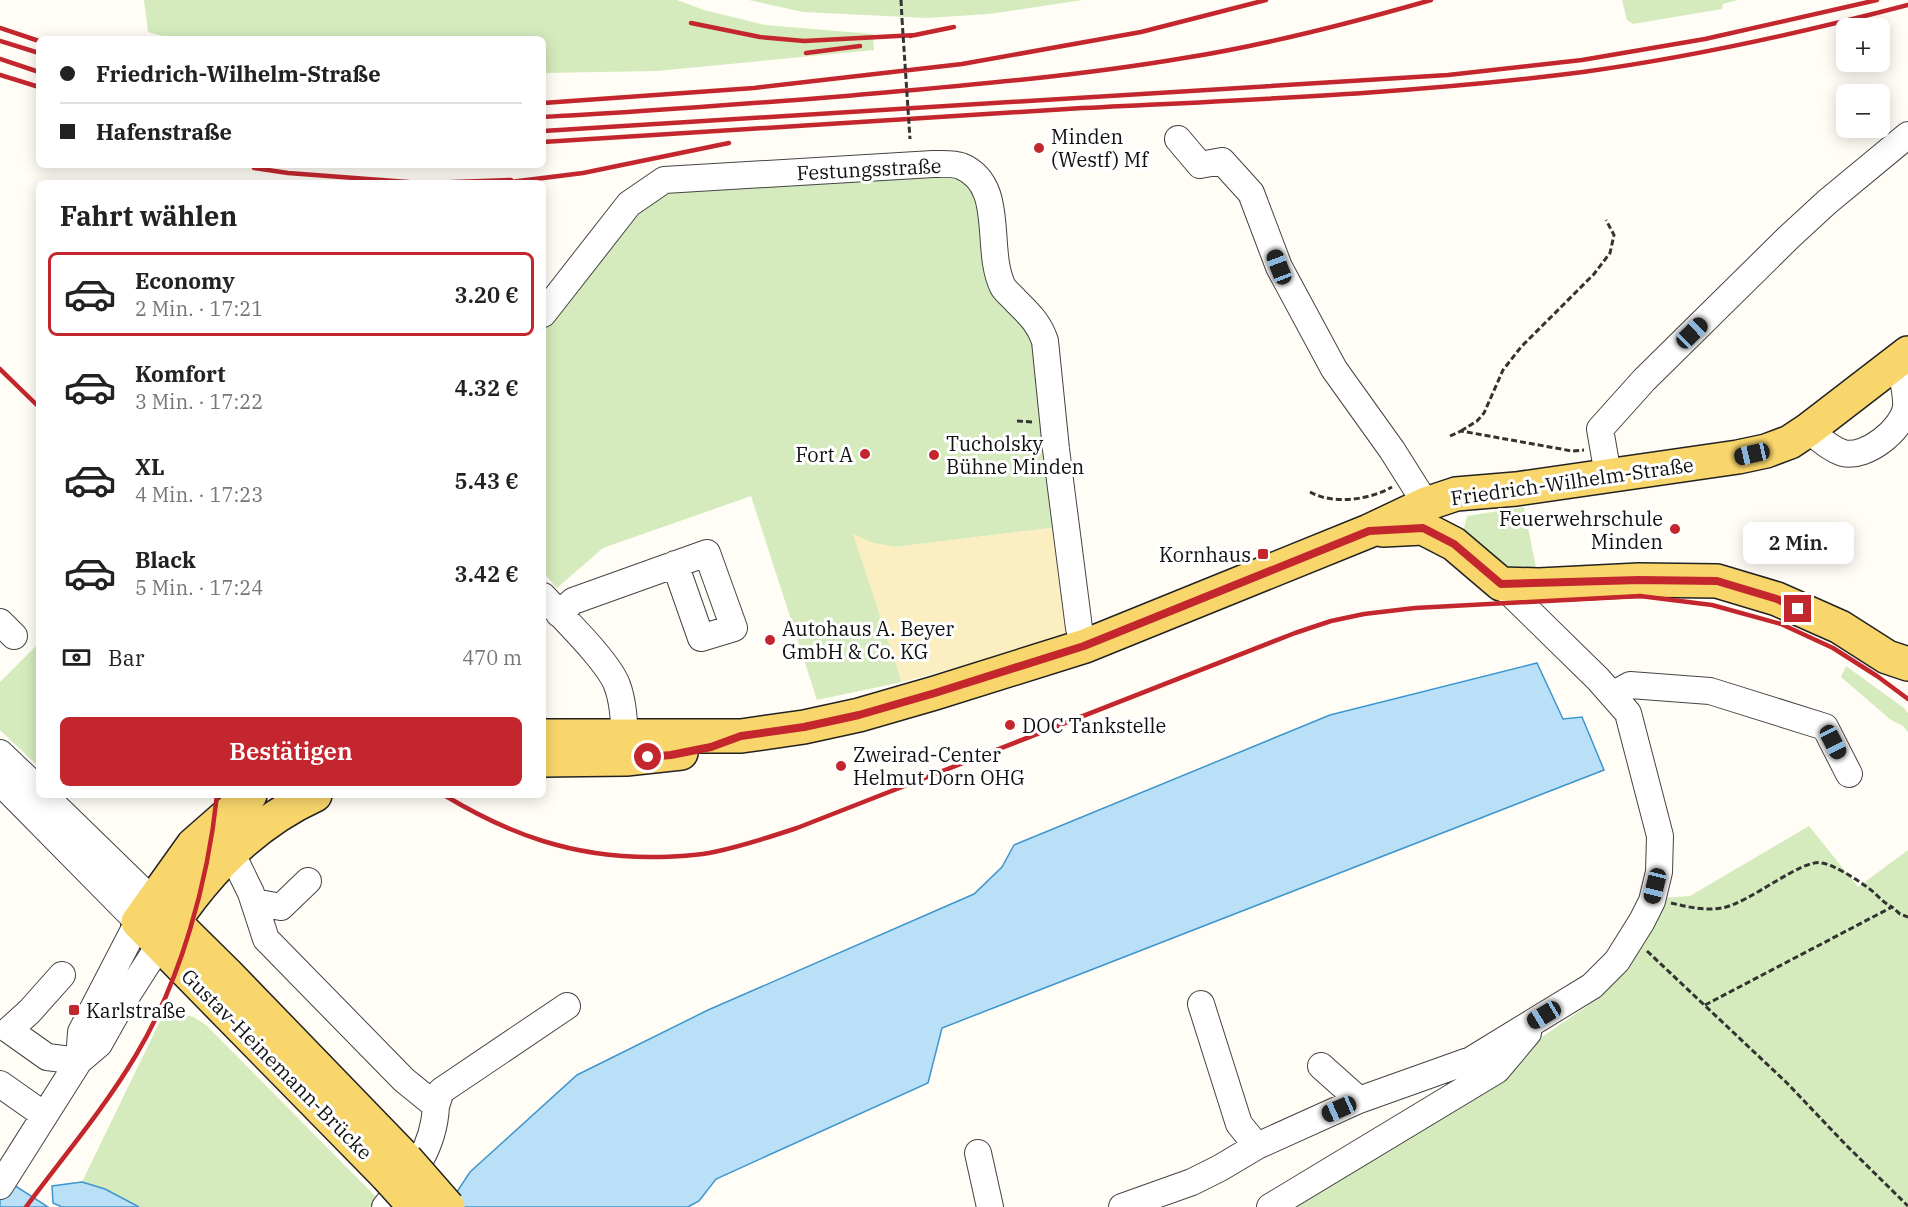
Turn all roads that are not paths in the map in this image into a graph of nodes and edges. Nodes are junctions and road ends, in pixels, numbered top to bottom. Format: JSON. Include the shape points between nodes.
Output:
{"nodes":[{"id":1,"x":1908,"y":135,"type":"edge"},
{"id":2,"x":1178,"y":139,"type":"dead end"},
{"id":3,"x":546,"y":310,"type":"edge"},
{"id":4,"x":1903,"y":356,"type":"edge"},
{"id":5,"x":1808,"y":430,"type":"junction"},
{"id":6,"x":1606,"y":460,"type":"junction"},
{"id":7,"x":1476,"y":494,"type":"junction"},
{"id":8,"x":1426,"y":504,"type":"junction"},
{"id":9,"x":1369,"y":531,"type":"junction"},
{"id":10,"x":1454,"y":544,"type":"junction"},
{"id":11,"x":675,"y":564,"type":"dead end"},
{"id":12,"x":1501,"y":584,"type":"junction"},
{"id":13,"x":551,"y":605,"type":"edge"},
{"id":14,"x":1084,"y":646,"type":"junction"},
{"id":15,"x":1908,"y":664,"type":"edge"},
{"id":16,"x":1612,"y":695,"type":"junction"},
{"id":17,"x":546,"y":736,"type":"edge"},
{"id":18,"x":625,"y":747,"type":"junction"},
{"id":19,"x":0,"y":753,"type":"edge"},
{"id":20,"x":546,"y":760,"type":"edge"},
{"id":21,"x":1849,"y":774,"type":"dead end"},
{"id":22,"x":0,"y":782,"type":"edge"},
{"id":23,"x":36,"y":787,"type":"edge"},
{"id":24,"x":47,"y":798,"type":"edge"},
{"id":25,"x":247,"y":798,"type":"edge"},
{"id":26,"x":308,"y":798,"type":"edge"},
{"id":27,"x":231,"y":852,"type":"junction"},
{"id":28,"x":308,"y":882,"type":"dead end"},
{"id":29,"x":254,"y":902,"type":"junction"},
{"id":30,"x":156,"y":922,"type":"junction"},
{"id":31,"x":62,"y":975,"type":"dead end"},
{"id":32,"x":1201,"y":1004,"type":"dead end"},
{"id":33,"x":567,"y":1006,"type":"dead end"},
{"id":34,"x":1544,"y":1015,"type":"junction"},
{"id":35,"x":4,"y":1027,"type":"edge"},
{"id":36,"x":80,"y":1061,"type":"junction"},
{"id":37,"x":1321,"y":1066,"type":"dead end"},
{"id":38,"x":0,"y":1084,"type":"edge"},
{"id":39,"x":1359,"y":1100,"type":"junction"},
{"id":40,"x":436,"y":1106,"type":"junction"},
{"id":41,"x":44,"y":1115,"type":"junction"},
{"id":42,"x":1257,"y":1146,"type":"junction"},
{"id":43,"x":978,"y":1153,"type":"dead end"},
{"id":44,"x":393,"y":1180,"type":"edge"},
{"id":45,"x":0,"y":1186,"type":"edge"},
{"id":46,"x":415,"y":1207,"type":"edge"},
{"id":47,"x":448,"y":1207,"type":"edge"},
{"id":48,"x":990,"y":1207,"type":"edge"},
{"id":49,"x":1122,"y":1207,"type":"edge"},
{"id":50,"x":1269,"y":1207,"type":"edge"}],
"edges":[{"from":1,"to":6,"type":"street","via":[[1789,237],[1644,380],[1600,429]]},
{"from":2,"to":8,"type":"street","via":[[1200,165],[1222,161],[1251,193],[1279,267],[1334,369]]},
{"from":3,"to":14,"type":"street","name":"Festungsstraße","via":[[629,204],[664,180],[933,164],[959,165],[972,173],[989,194],[996,265],[1004,289],[1041,327],[1045,341]]},
{"from":4,"to":5,"type":"main road","name":"Friedrich-Wilhelm-Straße"},
{"from":4,"to":5,"type":"street","via":[[1905,413],[1892,432],[1864,452],[1850,454],[1835,450]]},
{"from":5,"to":6,"type":"main road","name":"Friedrich-Wilhelm-Straße","via":[[1790,442],[1738,458]]},
{"from":6,"to":7,"type":"main road","name":"Friedrich-Wilhelm-Straße"},
{"from":7,"to":8,"type":"main road","name":"Friedrich-Wilhelm-Straße","via":[[1456,494]]},
{"from":7,"to":10,"type":"main road","via":[[1450,517]]},
{"from":8,"to":9,"type":"main road","name":"Friedrich-Wilhelm-Straße"},
{"from":9,"to":10,"type":"main road","via":[[1423,528]]},
{"from":9,"to":14,"type":"main road","name":"Friedrich-Wilhelm-Straße"},
{"from":10,"to":12,"type":"main road"},
{"from":11,"to":13,"type":"street","via":[[573,601]]},
{"from":12,"to":15,"type":"main road","via":[[1717,581],[1777,599],[1829,622],[1887,657]]},
{"from":12,"to":16,"type":"street"},
{"from":13,"to":18,"type":"street","via":[[616,684]]},
{"from":14,"to":18,"type":"main road","name":"Friedrich-Wilhelm-Straße","via":[[859,715],[741,736]]},
{"from":16,"to":21,"type":"street","via":[[1630,686],[1710,691],[1825,727]]},
{"from":16,"to":34,"type":"street","via":[[1628,713],[1660,836],[1659,872],[1652,901],[1617,961],[1592,986]]},
{"from":17,"to":18,"type":"main road","name":"Friedrich-Wilhelm-Straße"},
{"from":18,"to":20,"type":"main road","name":"Friedrich-Wilhelm-Straße"},
{"from":19,"to":23,"type":"street"},
{"from":22,"to":30,"type":"street"},
{"from":24,"to":30,"type":"street"},
{"from":25,"to":30,"type":"main road","via":[[193,844]]},
{"from":26,"to":27,"type":"main road","via":[[265,824]]},
{"from":27,"to":29,"type":"street"},
{"from":27,"to":30,"type":"main road"},
{"from":28,"to":29,"type":"street","via":[[281,907]]},
{"from":29,"to":40,"type":"street","via":[[266,939],[404,1080]]},
{"from":30,"to":36,"type":"street","via":[[81,1032]]},
{"from":30,"to":44,"type":"main road","name":"Gustav-Heinemann-Brücke"},
{"from":31,"to":35,"type":"street","via":[[30,1011]]},
{"from":32,"to":42,"type":"street","via":[[1239,1124]]},
{"from":33,"to":40,"type":"street","via":[[441,1091]]},
{"from":34,"to":39,"type":"street","via":[[1471,1060]]},
{"from":34,"to":50,"type":"street","via":[[1497,1070]]},
{"from":35,"to":36,"type":"street","via":[[47,1057]]},
{"from":36,"to":41,"type":"street"},
{"from":37,"to":39,"type":"street"},
{"from":38,"to":41,"type":"street"},
{"from":39,"to":42,"type":"street"},
{"from":40,"to":44,"type":"street","via":[[429,1144],[408,1179]]},
{"from":41,"to":45,"type":"street"},
{"from":42,"to":49,"type":"street","via":[[1192,1182]]},
{"from":43,"to":48,"type":"street"},
{"from":44,"to":46,"type":"main road","name":"Gustav-Heinemann-Brücke","bridge":true},
{"from":44,"to":47,"type":"main road","name":"Gustav-Heinemann-Brücke","bridge":true}]}
